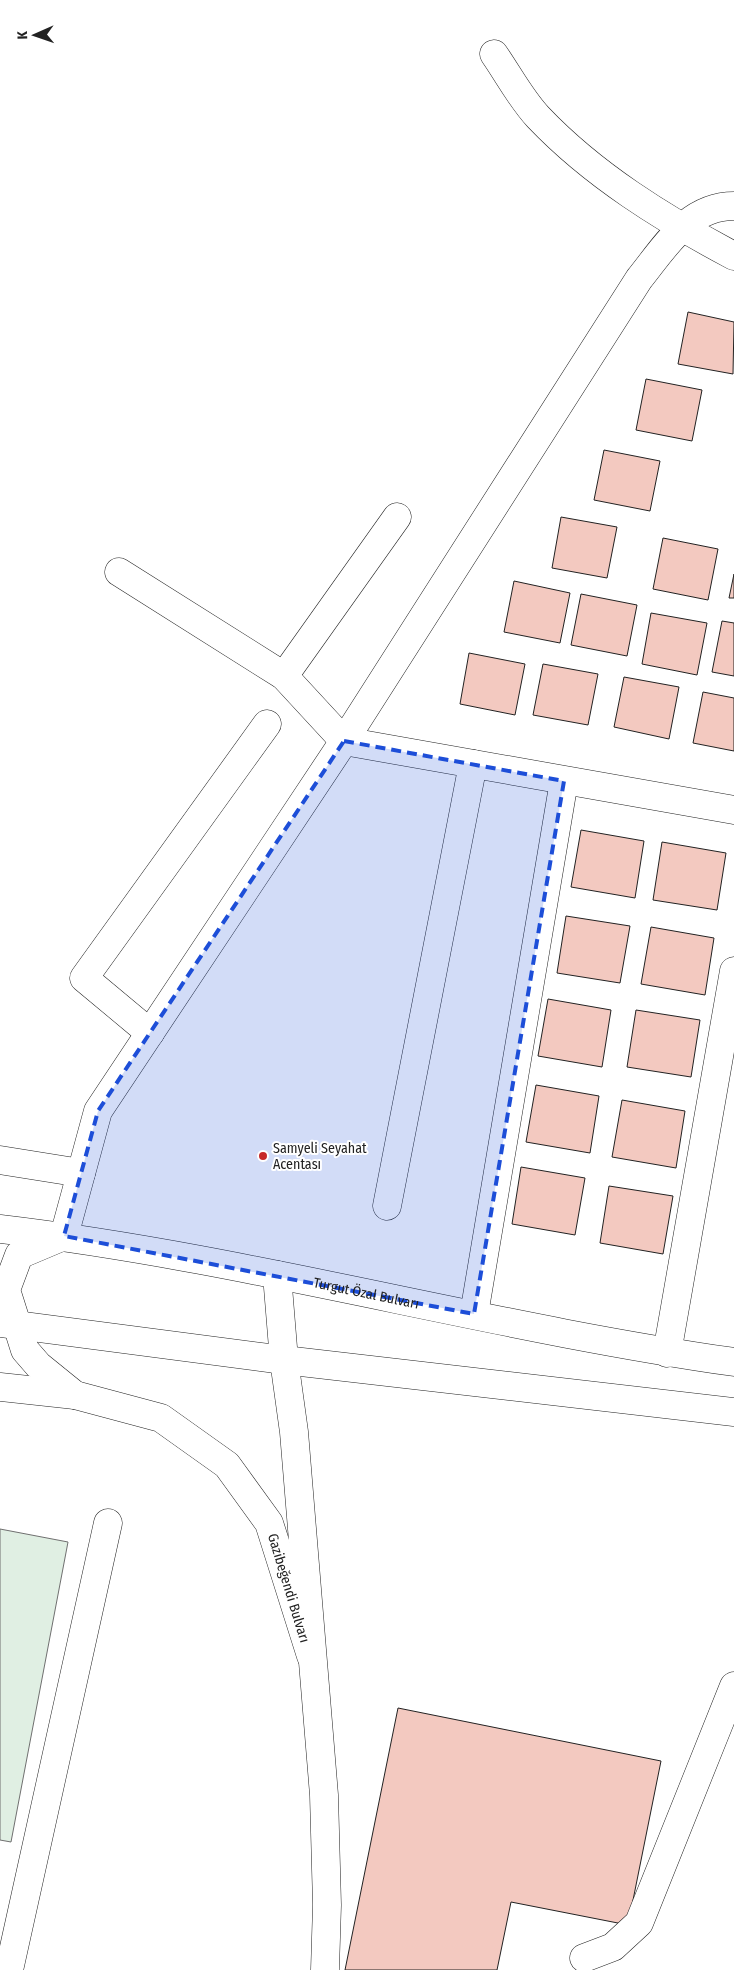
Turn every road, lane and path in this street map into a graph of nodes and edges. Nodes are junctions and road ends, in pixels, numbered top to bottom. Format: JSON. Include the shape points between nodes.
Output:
{"nodes":[{"id":1,"x":494,"y":54,"type":"dead end"},
{"id":2,"x":734,"y":206,"type":"edge"},
{"id":3,"x":680,"y":228,"type":"junction"},
{"id":4,"x":734,"y":256,"type":"edge"},
{"id":5,"x":397,"y":517,"type":"dead end"},
{"id":6,"x":119,"y":572,"type":"dead end"},
{"id":7,"x":284,"y":676,"type":"junction"},
{"id":8,"x":266,"y":724,"type":"dead end"},
{"id":9,"x":344,"y":741,"type":"junction"},
{"id":10,"x":473,"y":764,"type":"junction"},
{"id":11,"x":564,"y":781,"type":"junction"},
{"id":12,"x":734,"y":810,"type":"edge"},
{"id":13,"x":734,"y":971,"type":"edge"},
{"id":14,"x":150,"y":1034,"type":"junction"},
{"id":15,"x":0,"y":1160,"type":"edge"},
{"id":16,"x":81,"y":1173,"type":"junction"},
{"id":17,"x":387,"y":1206,"type":"dead end"},
{"id":18,"x":0,"y":1228,"type":"edge"},
{"id":19,"x":64,"y":1236,"type":"junction"},
{"id":20,"x":277,"y":1275,"type":"junction"},
{"id":21,"x":474,"y":1314,"type":"junction"},
{"id":22,"x":8,"y":1325,"type":"edge"},
{"id":23,"x":667,"y":1353,"type":"junction"},
{"id":24,"x":284,"y":1360,"type":"junction"},
{"id":25,"x":734,"y":1362,"type":"edge"},
{"id":26,"x":0,"y":1387,"type":"edge"},
{"id":27,"x":75,"y":1394,"type":"junction"},
{"id":28,"x":734,"y":1412,"type":"edge"},
{"id":29,"x":108,"y":1522,"type":"dead end"},
{"id":30,"x":311,"y":1656,"type":"junction"},
{"id":31,"x":734,"y":1686,"type":"edge"},
{"id":32,"x":584,"y":1958,"type":"dead end"},
{"id":33,"x":9,"y":1970,"type":"edge"},
{"id":34,"x":325,"y":1970,"type":"edge"}],
"edges":[{"from":1,"to":3,"type":"main road","via":[[536,116],[588,164]]},
{"from":2,"to":3,"type":"main road","via":[[709,210]]},
{"from":3,"to":4,"type":"main road"},
{"from":3,"to":9,"type":"main road","via":[[639,278]]},
{"from":5,"to":7,"type":"main road"},
{"from":6,"to":7,"type":"main road"},
{"from":7,"to":9,"type":"main road"},
{"from":8,"to":14,"type":"main road","via":[[84,978]]},
{"from":9,"to":10,"type":"main road"},
{"from":9,"to":14,"type":"main road"},
{"from":10,"to":11,"type":"main road"},
{"from":10,"to":17,"type":"main road"},
{"from":11,"to":12,"type":"main road"},
{"from":11,"to":21,"type":"main road"},
{"from":13,"to":23,"type":"main road"},
{"from":14,"to":16,"type":"main road","via":[[98,1111]]},
{"from":15,"to":16,"type":"main road"},
{"from":16,"to":19,"type":"main road"},
{"from":18,"to":19,"type":"main road","name":"Turgut Özal Bulvarı"},
{"from":19,"to":20,"type":"main road","name":"Turgut Özal Bulvarı"},
{"from":19,"to":22,"type":"main road","name":"Gazibeğendi Bulvarı","via":[[19,1255],[6,1290]]},
{"from":20,"to":21,"type":"main road","name":"Turgut Özal Bulvarı"},
{"from":20,"to":24,"type":"main road","name":"Gazibeğendi Bulvarı"},
{"from":21,"to":23,"type":"main road","name":"Turgut Özal Bulvarı"},
{"from":22,"to":24,"type":"main road"},
{"from":22,"to":27,"type":"main road","name":"Gazibeğendi Bulvarı","via":[[38,1365]]},
{"from":23,"to":25,"type":"main road","name":"Turgut Özal Bulvarı"},
{"from":24,"to":28,"type":"main road"},
{"from":24,"to":30,"type":"main road","name":"Gazibeğendi Bulvarı","via":[[294,1432]]},
{"from":26,"to":27,"type":"main road"},
{"from":27,"to":30,"type":"main road","name":"Gazibeğendi Bulvarı","via":[[161,1418],[227,1466],[269,1523]]},
{"from":29,"to":33,"type":"main road"},
{"from":30,"to":34,"type":"main road","name":"Gazibeğendi Bulvarı","via":[[324,1795]]},
{"from":31,"to":32,"type":"main road","via":[[639,1923],[613,1947]]}]}
